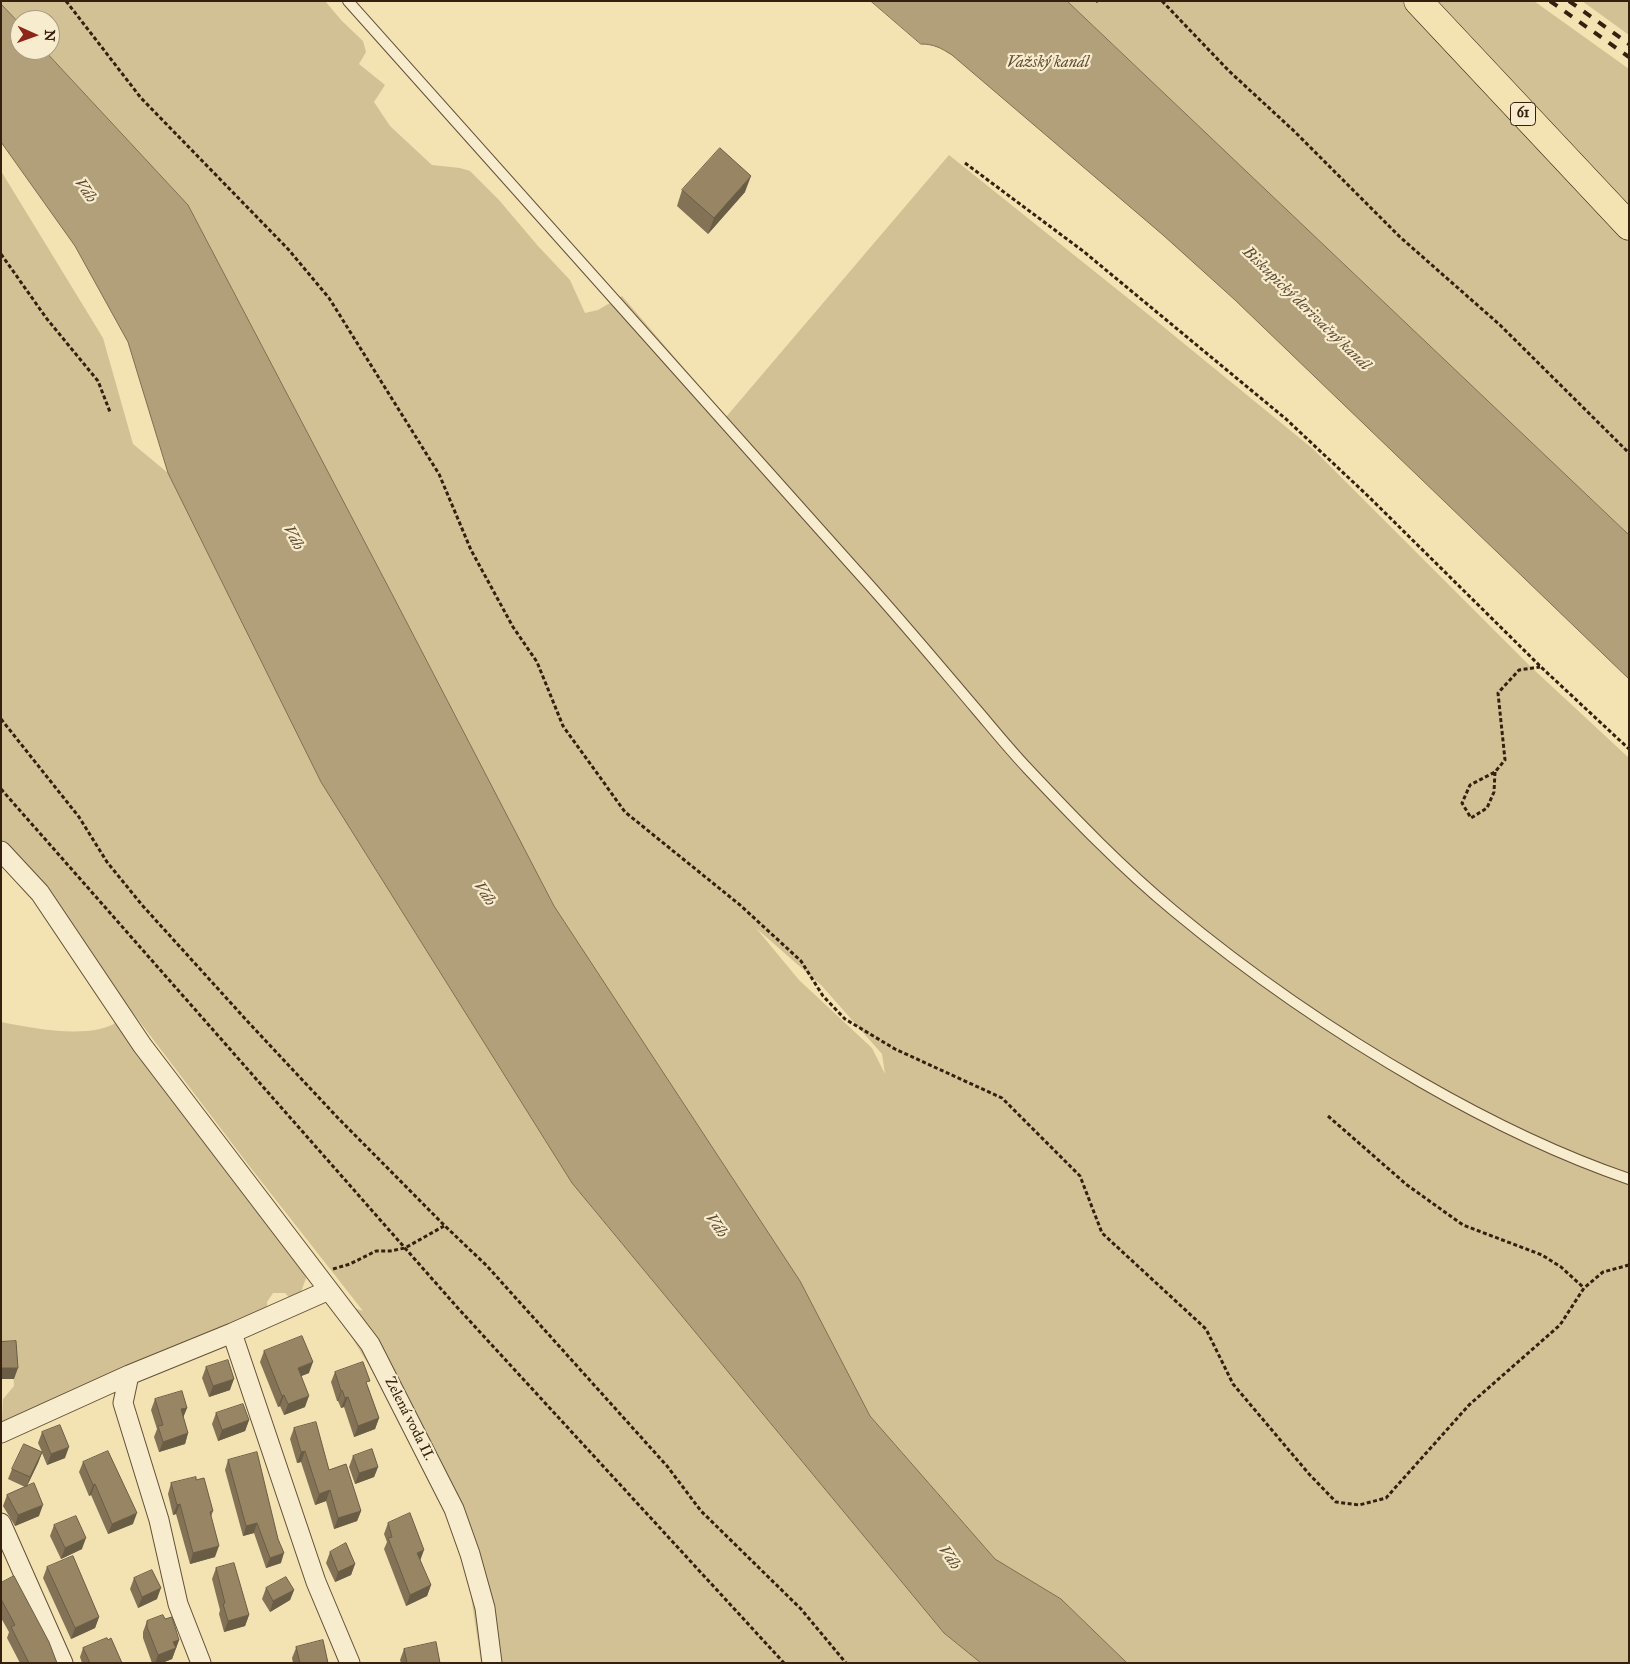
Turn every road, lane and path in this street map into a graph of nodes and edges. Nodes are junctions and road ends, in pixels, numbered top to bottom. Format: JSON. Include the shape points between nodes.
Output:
{"nodes":[{"id":1,"x":66,"y":1,"type":"edge"},
{"id":2,"x":348,"y":1,"type":"edge"},
{"id":3,"x":1162,"y":1,"type":"edge"},
{"id":4,"x":1418,"y":1,"type":"edge"},
{"id":5,"x":965,"y":163,"type":"dead end"},
{"id":6,"x":1629,"y":226,"type":"edge"},
{"id":7,"x":1,"y":254,"type":"edge"},
{"id":8,"x":110,"y":412,"type":"dead end"},
{"id":9,"x":1629,"y":453,"type":"edge"},
{"id":10,"x":1541,"y":667,"type":"junction"},
{"id":11,"x":1,"y":719,"type":"edge"},
{"id":12,"x":1629,"y":749,"type":"edge"},
{"id":13,"x":1495,"y":772,"type":"junction"},
{"id":14,"x":1,"y":789,"type":"edge"},
{"id":15,"x":1,"y":851,"type":"edge"},
{"id":16,"x":1328,"y":1116,"type":"dead end"},
{"id":17,"x":1629,"y":1179,"type":"edge"},
{"id":18,"x":444,"y":1225,"type":"junction"},
{"id":19,"x":405,"y":1248,"type":"junction"},
{"id":20,"x":1629,"y":1265,"type":"edge"},
{"id":21,"x":324,"y":1283,"type":"junction"},
{"id":22,"x":1584,"y":1288,"type":"junction"},
{"id":23,"x":232,"y":1333,"type":"junction"},
{"id":24,"x":129,"y":1375,"type":"junction"},
{"id":25,"x":99,"y":1388,"type":"junction"},
{"id":26,"x":122,"y":1402,"type":"junction"},
{"id":27,"x":1,"y":1432,"type":"edge"},
{"id":28,"x":1,"y":1523,"type":"edge"},
{"id":29,"x":196,"y":1661,"type":"edge"},
{"id":30,"x":63,"y":1663,"type":"edge"},
{"id":31,"x":350,"y":1663,"type":"edge"},
{"id":32,"x":492,"y":1663,"type":"edge"},
{"id":33,"x":784,"y":1663,"type":"edge"},
{"id":34,"x":846,"y":1663,"type":"edge"}],
"edges":[{"from":1,"to":22,"type":"path","via":[[141,98],[288,249],[329,298],[439,474],[471,550],[537,662],[563,726],[625,812],[740,905],[800,961],[823,996],[845,1019],[895,1049],[1002,1098],[1080,1176],[1102,1234],[1206,1329],[1233,1384],[1336,1502],[1359,1505],[1386,1498],[1469,1405],[1560,1325]]},
{"from":2,"to":17,"type":"lane","via":[[884,601],[1025,766],[1112,855],[1170,908],[1230,956],[1344,1036],[1531,1140]]},
{"from":3,"to":9,"type":"path","via":[[1228,71],[1294,131],[1400,238],[1500,325]]},
{"from":4,"to":6,"type":"main road","number":"61"},
{"from":5,"to":10,"type":"path","via":[[1084,251],[1286,419]]},
{"from":7,"to":8,"type":"path","via":[[47,319],[98,381]]},
{"from":10,"to":12,"type":"path"},
{"from":10,"to":13,"type":"path","via":[[1519,670],[1498,693],[1505,760]]},
{"from":11,"to":18,"type":"path","via":[[79,817],[107,862],[142,905],[331,1110]]},
{"from":13,"to":13,"type":"path","via":[[1470,785],[1462,803],[1471,818],[1487,808],[1494,792]]},
{"from":14,"to":19,"type":"path"},
{"from":15,"to":21,"type":"street","name":"Zelená voda II.","via":[[40,893],[142,1045]]},
{"from":16,"to":22,"type":"path","via":[[1406,1185],[1463,1225],[1542,1255]]},
{"from":18,"to":19,"type":"path"},
{"from":18,"to":34,"type":"path","via":[[487,1266],[667,1466],[701,1511],[801,1610]]},
{"from":19,"to":21,"type":"path","via":[[376,1251],[331,1269]]},
{"from":19,"to":33,"type":"path"},
{"from":20,"to":22,"type":"path","via":[[1604,1272]]},
{"from":21,"to":23,"type":"street"},
{"from":21,"to":32,"type":"street","name":"Zelená voda II.","via":[[370,1344],[454,1509],[485,1608]]},
{"from":23,"to":24,"type":"street"},
{"from":23,"to":31,"type":"street","via":[[316,1582]]},
{"from":24,"to":25,"type":"street"},
{"from":24,"to":26,"type":"street"},
{"from":25,"to":26,"type":"street"},
{"from":25,"to":27,"type":"street"},
{"from":26,"to":29,"type":"street","via":[[159,1520],[178,1604]]},
{"from":28,"to":30,"type":"street"}]}
